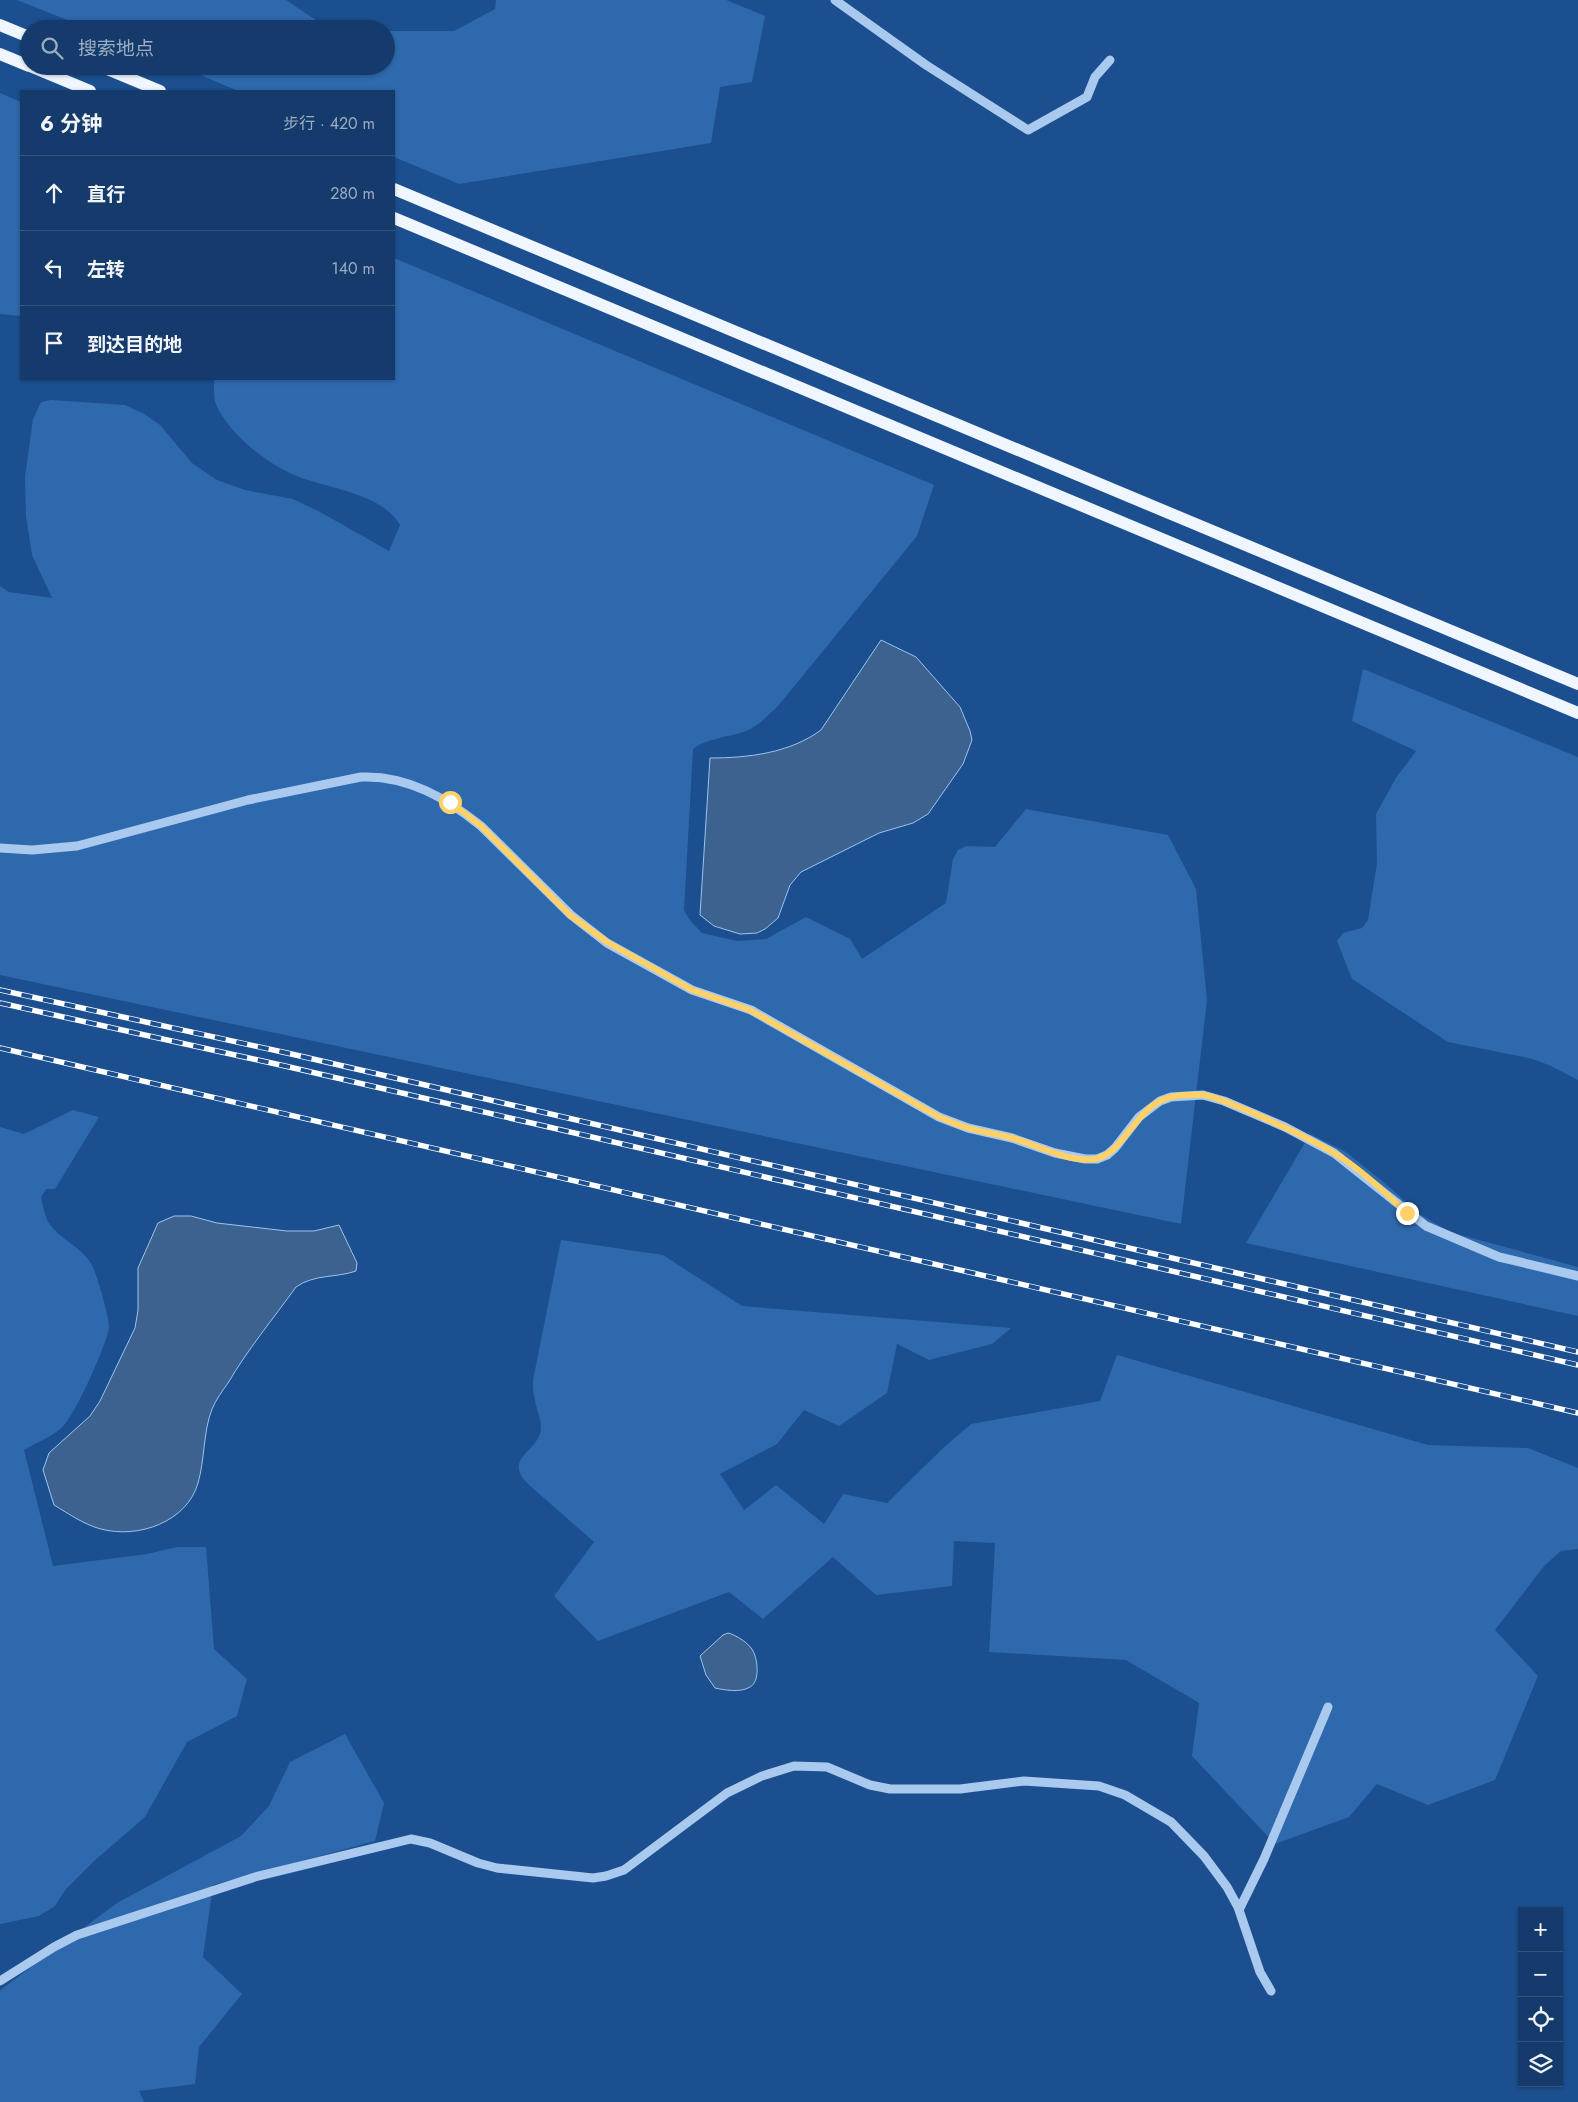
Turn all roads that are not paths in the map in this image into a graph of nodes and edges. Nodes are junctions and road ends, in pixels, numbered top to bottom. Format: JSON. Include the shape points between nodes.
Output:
{"nodes":[{"id":1,"x":835,"y":0,"type":"edge"},
{"id":2,"x":0,"y":25,"type":"edge"},
{"id":3,"x":20,"y":33,"type":"edge"},
{"id":4,"x":0,"y":54,"type":"edge"},
{"id":5,"x":1110,"y":60,"type":"dead end"},
{"id":6,"x":20,"y":62,"type":"edge"},
{"id":7,"x":51,"y":75,"type":"edge"},
{"id":8,"x":122,"y":75,"type":"edge"},
{"id":9,"x":88,"y":90,"type":"edge"},
{"id":10,"x":158,"y":90,"type":"edge"},
{"id":11,"x":395,"y":189,"type":"edge"},
{"id":12,"x":395,"y":218,"type":"edge"},
{"id":13,"x":1578,"y":684,"type":"edge"},
{"id":14,"x":1578,"y":713,"type":"edge"},
{"id":15,"x":0,"y":848,"type":"edge"},
{"id":16,"x":1578,"y":1276,"type":"edge"},
{"id":17,"x":1328,"y":1707,"type":"dead end"},
{"id":18,"x":1239,"y":1910,"type":"junction"},
{"id":19,"x":0,"y":1981,"type":"edge"},
{"id":20,"x":1271,"y":1991,"type":"dead end"}],
"edges":[{"from":1,"to":5,"type":"street","via":[[926,65],[1028,130],[1086,97],[1095,77]]},
{"from":2,"to":3,"type":"main road"},
{"from":4,"to":6,"type":"main road"},
{"from":7,"to":9,"type":"main road"},
{"from":8,"to":10,"type":"main road"},
{"from":11,"to":13,"type":"main road"},
{"from":12,"to":14,"type":"main road"},
{"from":15,"to":16,"type":"street","via":[[40,850],[77,846],[248,800],[342,780],[374,776],[399,780],[430,792],[466,814],[570,915],[607,942],[692,990],[750,1010],[939,1117],[1055,1153],[1097,1159],[1116,1148],[1139,1117],[1160,1101],[1203,1095],[1285,1127],[1334,1153],[1426,1226],[1499,1257]]},
{"from":17,"to":18,"type":"street"},
{"from":18,"to":19,"type":"street","via":[[1214,1868],[1171,1822],[1126,1795],[1099,1786],[1024,1781],[960,1789],[890,1789],[870,1785],[827,1767],[794,1766],[762,1776],[727,1793],[624,1870],[606,1876],[580,1877],[497,1868],[430,1842],[410,1840],[255,1877],[77,1935]]},
{"from":18,"to":20,"type":"street","via":[[1260,1972]]}]}
